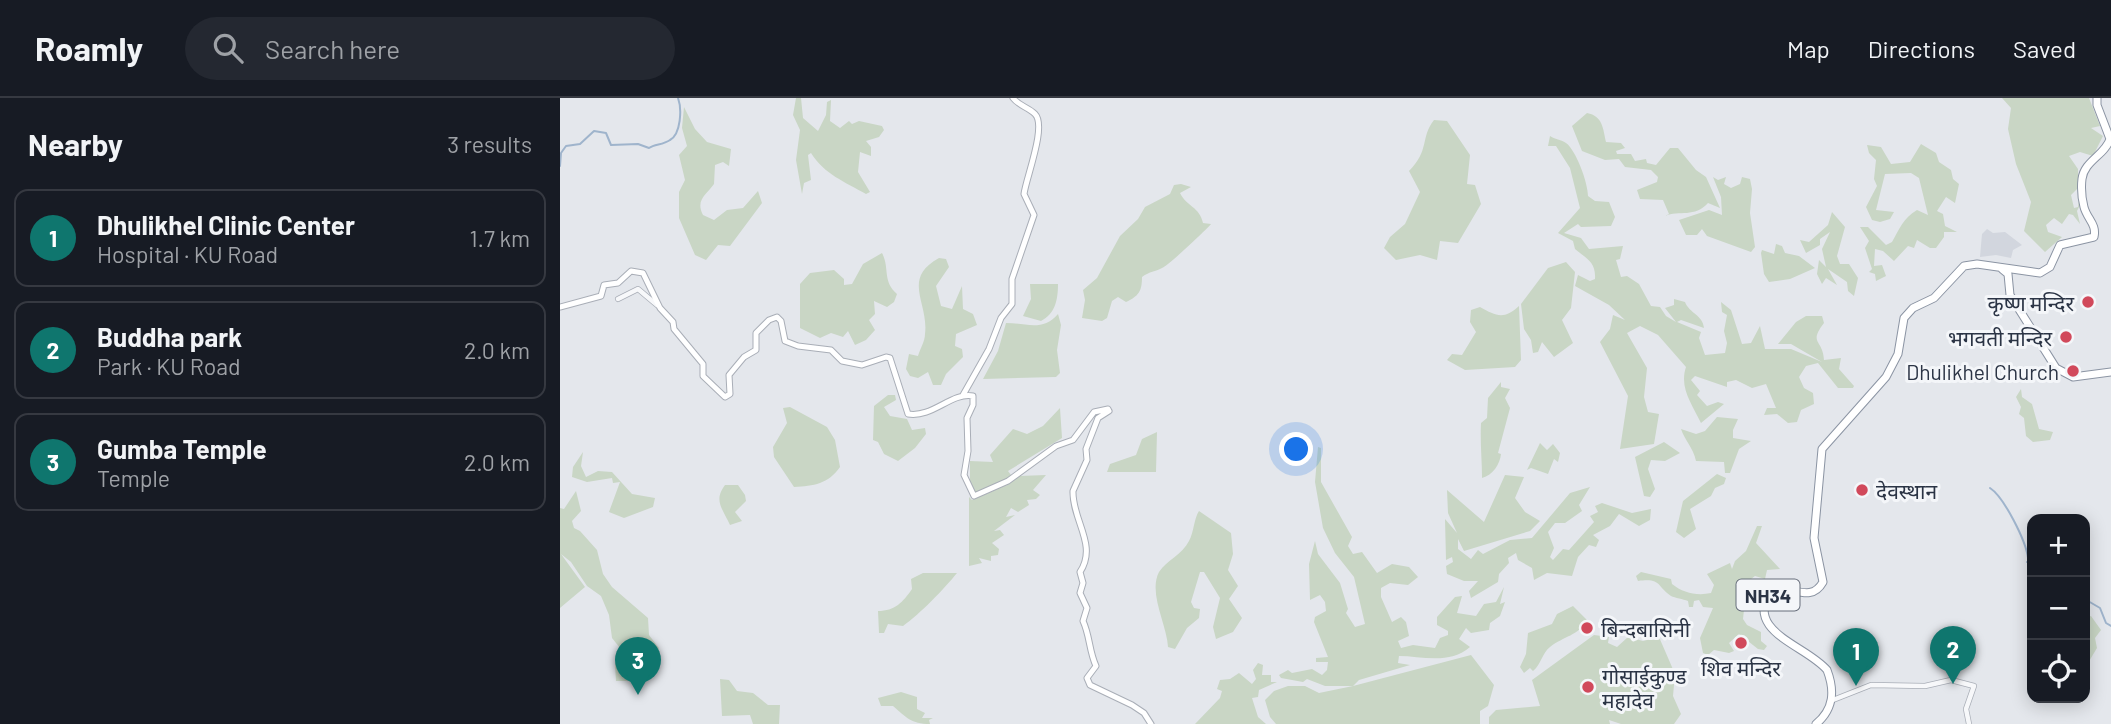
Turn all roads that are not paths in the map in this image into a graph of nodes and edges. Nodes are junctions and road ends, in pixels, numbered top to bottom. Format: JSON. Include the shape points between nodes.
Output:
{"nodes":[{"id":1,"x":1013,"y":98,"type":"edge"},
{"id":2,"x":2097,"y":98,"type":"edge"},
{"id":3,"x":1995,"y":266,"type":"junction"},
{"id":4,"x":2018,"y":271,"type":"junction"},
{"id":5,"x":2008,"y":279,"type":"junction"},
{"id":6,"x":618,"y":299,"type":"dead end"},
{"id":7,"x":560,"y":307,"type":"edge"},
{"id":8,"x":660,"y":308,"type":"junction"},
{"id":9,"x":2111,"y":372,"type":"edge"},
{"id":10,"x":963,"y":395,"type":"junction"},
{"id":11,"x":1833,"y":699,"type":"junction"},
{"id":12,"x":1151,"y":723,"type":"edge"},
{"id":13,"x":1816,"y":724,"type":"edge"},
{"id":14,"x":1969,"y":724,"type":"edge"}],
"edges":[{"from":1,"to":10,"type":"main road","via":[[1038,120],[1037,148],[1024,194],[1034,212],[1033,223],[1012,279],[1012,304]]},
{"from":2,"to":4,"type":"highway","number":"NH34","via":[[2110,139],[2083,172],[2084,209],[2094,237],[2060,245],[2045,271]]},
{"from":3,"to":4,"type":"highway","number":"NH34"},
{"from":3,"to":5,"type":"highway","via":[[2006,271]]},
{"from":3,"to":11,"type":"highway","number":"NH34","via":[[1962,268],[1934,298],[1913,308],[1904,318],[1898,354],[1885,377],[1822,449],[1814,538],[1823,582],[1808,594],[1783,587],[1772,590],[1763,613],[1768,628],[1824,666]]},
{"from":4,"to":5,"type":"highway"},
{"from":5,"to":9,"type":"highway","via":[[2010,295],[2056,368],[2073,377]]},
{"from":6,"to":8,"type":"street","via":[[638,289]]},
{"from":7,"to":8,"type":"main road","via":[[601,296],[604,285],[618,283],[635,271],[643,273]]},
{"from":8,"to":10,"type":"main road","via":[[703,364],[703,376],[724,397],[730,394],[729,375],[756,350],[756,333],[777,317],[785,341],[792,345],[831,350],[842,361],[862,365],[890,358],[908,414],[934,410]]},
{"from":10,"to":12,"type":"main road","via":[[974,400],[967,418],[964,475],[974,496],[1008,481],[1056,446],[1073,440],[1094,412],[1110,410],[1098,418],[1073,492],[1086,537],[1080,593],[1087,608],[1083,623],[1096,666],[1087,678],[1090,685],[1132,705]]},
{"from":11,"to":13,"type":"highway"},
{"from":11,"to":14,"type":"street","via":[[1867,685],[1937,685],[1957,680],[1974,686],[1966,705]]}]}
